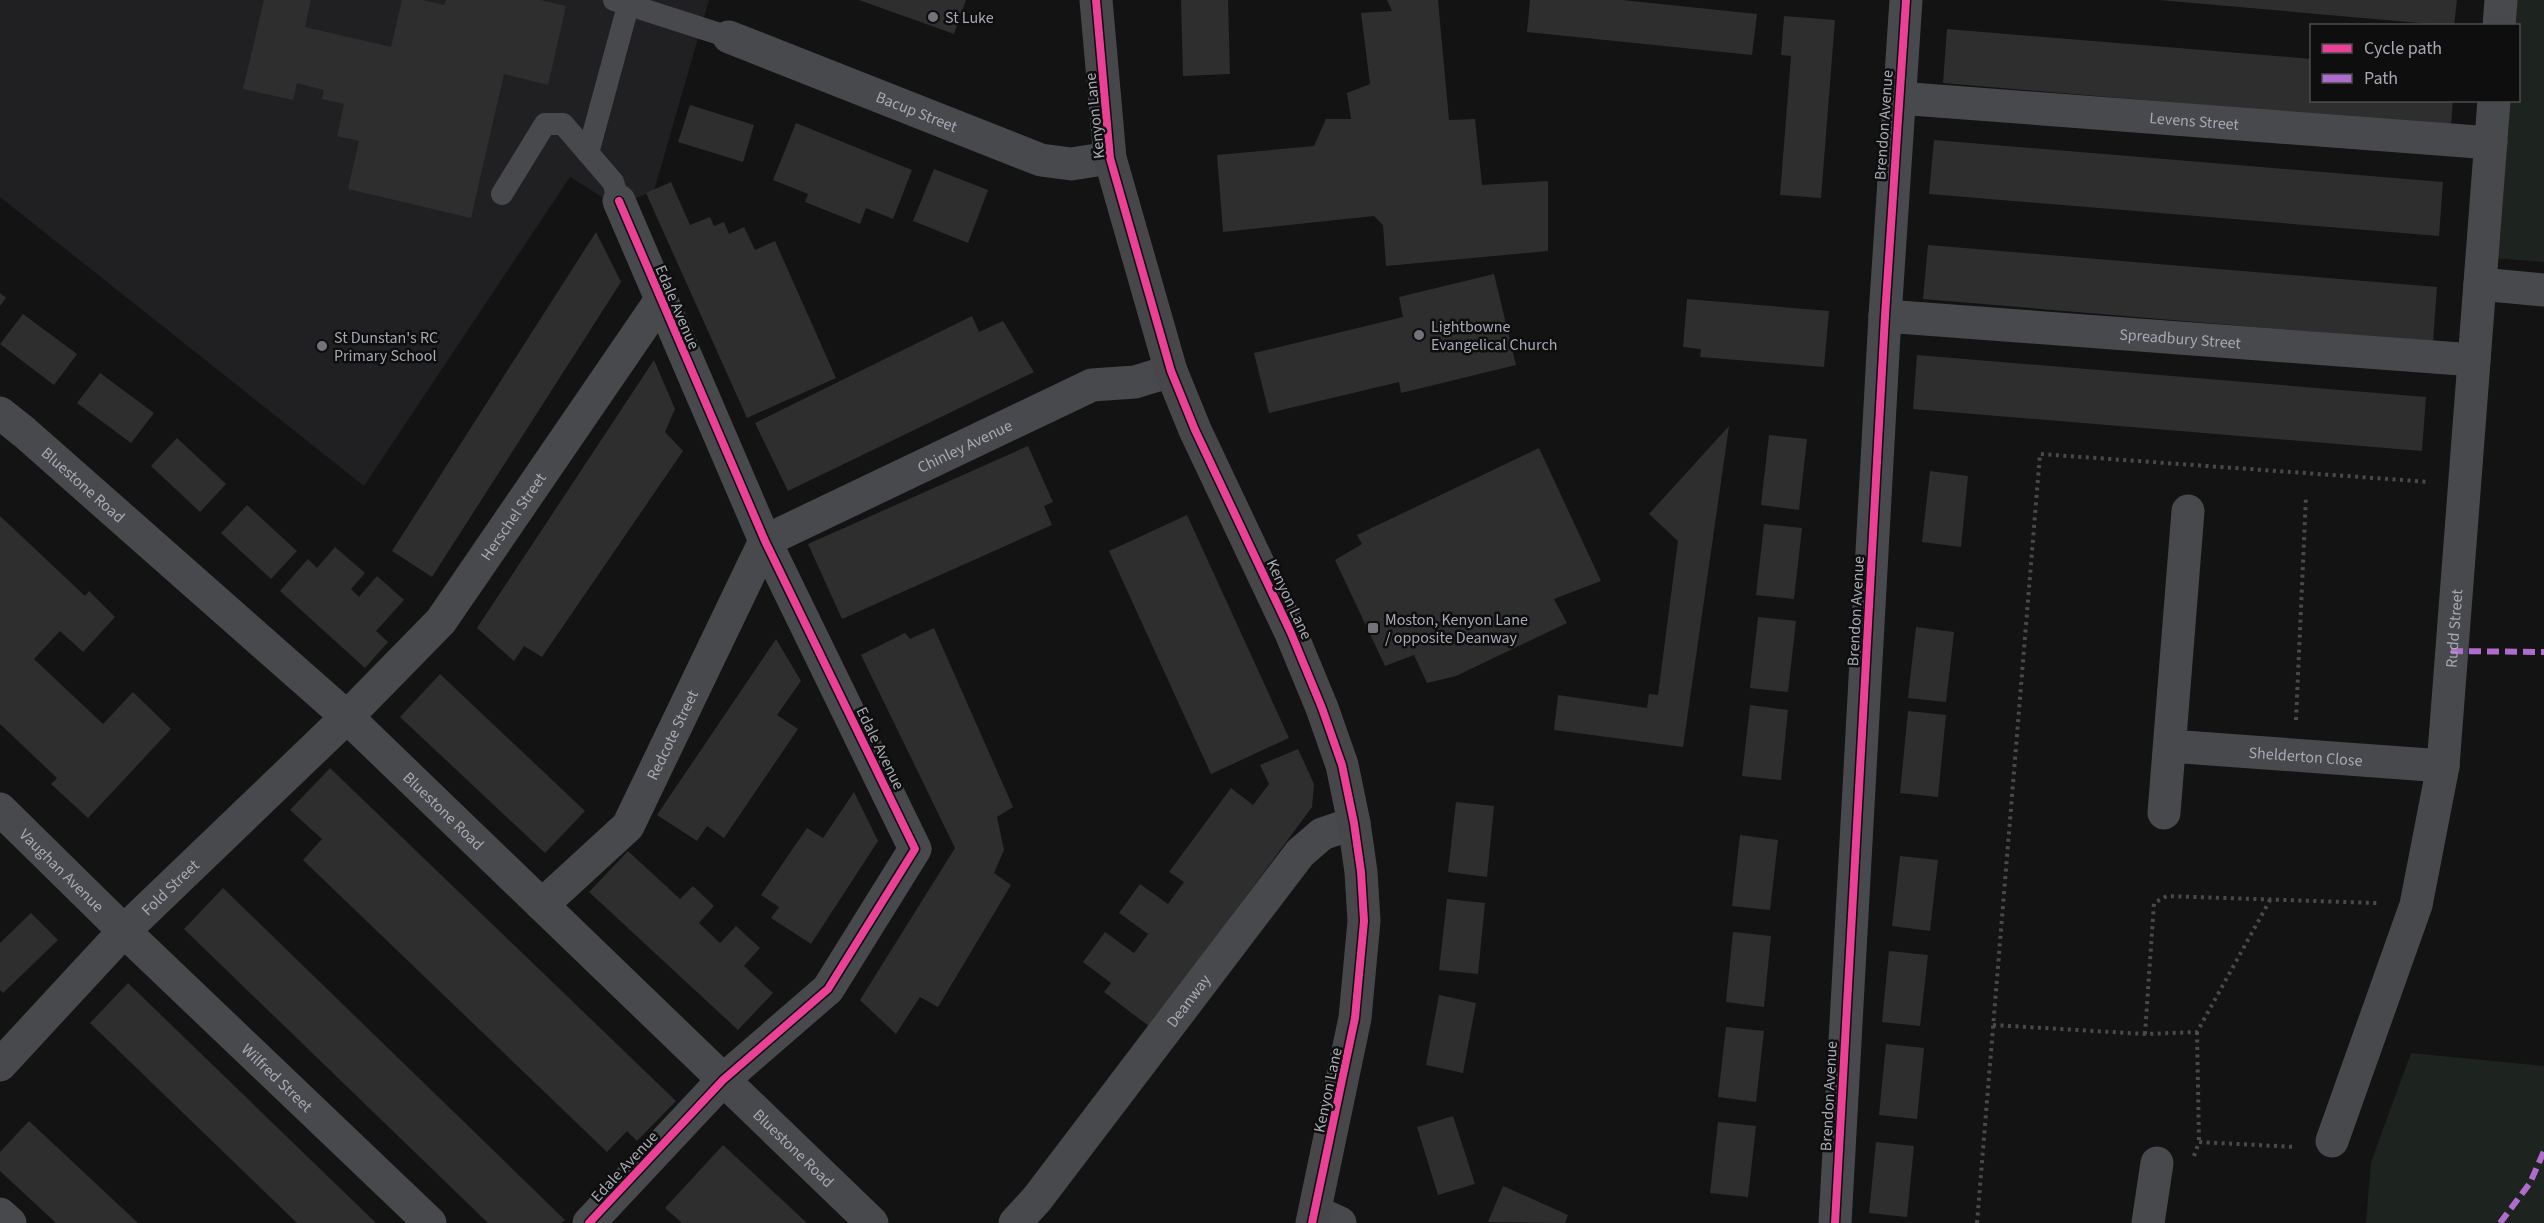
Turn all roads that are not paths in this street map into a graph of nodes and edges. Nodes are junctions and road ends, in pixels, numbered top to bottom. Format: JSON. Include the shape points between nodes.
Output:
{"nodes":[{"id":1,"x":1096,"y":0,"type":"edge"},
{"id":2,"x":1906,"y":0,"type":"edge"},
{"id":3,"x":2501,"y":0,"type":"edge"},
{"id":4,"x":621,"y":3,"type":"edge"},
{"id":5,"x":2499,"y":24,"type":"edge"},
{"id":6,"x":729,"y":37,"type":"joint"},
{"id":7,"x":1898,"y":98,"type":"junction"},
{"id":8,"x":2494,"y":102,"type":"edge"},
{"id":9,"x":2491,"y":143,"type":"junction"},
{"id":10,"x":588,"y":153,"type":"junction"},
{"id":11,"x":1110,"y":158,"type":"junction"},
{"id":12,"x":502,"y":194,"type":"dead end"},
{"id":13,"x":619,"y":201,"type":"joint"},
{"id":14,"x":2480,"y":284,"type":"junction"},
{"id":15,"x":2544,"y":290,"type":"edge"},
{"id":16,"x":660,"y":301,"type":"junction"},
{"id":17,"x":1885,"y":316,"type":"junction"},
{"id":18,"x":2474,"y":360,"type":"junction"},
{"id":19,"x":1171,"y":371,"type":"junction"},
{"id":20,"x":0,"y":413,"type":"edge"},
{"id":21,"x":2188,"y":511,"type":"dead end"},
{"id":22,"x":765,"y":541,"type":"junction"},
{"id":23,"x":347,"y":717,"type":"junction"},
{"id":24,"x":2170,"y":746,"type":"junction"},
{"id":25,"x":2443,"y":766,"type":"junction"},
{"id":26,"x":0,"y":809,"type":"edge"},
{"id":27,"x":2164,"y":813,"type":"dead end"},
{"id":28,"x":1354,"y":823,"type":"junction"},
{"id":29,"x":542,"y":905,"type":"junction"},
{"id":30,"x":124,"y":931,"type":"junction"},
{"id":31,"x":0,"y":1065,"type":"edge"},
{"id":32,"x":723,"y":1080,"type":"junction"},
{"id":33,"x":2332,"y":1141,"type":"road end"},
{"id":34,"x":2157,"y":1163,"type":"road end"},
{"id":35,"x":1043,"y":1211,"type":"edge"},
{"id":36,"x":0,"y":1214,"type":"edge"},
{"id":37,"x":1323,"y":1219,"type":"edge"},
{"id":38,"x":10,"y":1223,"type":"edge"},
{"id":39,"x":430,"y":1223,"type":"edge"},
{"id":40,"x":589,"y":1223,"type":"edge"},
{"id":41,"x":872,"y":1223,"type":"edge"},
{"id":42,"x":1015,"y":1223,"type":"edge"},
{"id":43,"x":1835,"y":1223,"type":"edge"},
{"id":44,"x":2148,"y":1223,"type":"edge"}],
"edges":[{"from":1,"to":11,"type":"street","name":"Kenyon Lane"},
{"from":2,"to":7,"type":"street","name":"Brendon Avenue"},
{"from":3,"to":5,"type":"street"},
{"from":4,"to":6,"type":"lane"},
{"from":4,"to":10,"type":"lane"},
{"from":6,"to":11,"type":"street","name":"Bacup Street","via":[[1041,160],[1071,164]]},
{"from":7,"to":9,"type":"street","name":"Levens Street"},
{"from":7,"to":17,"type":"street","name":"Brendon Avenue"},
{"from":8,"to":9,"type":"street","name":"Rudd Street"},
{"from":9,"to":14,"type":"street","name":"Rudd Street"},
{"from":10,"to":12,"type":"lane","via":[[563,124],[545,124]]},
{"from":10,"to":13,"type":"lane","via":[[613,182]]},
{"from":11,"to":19,"type":"street","name":"Kenyon Lane"},
{"from":13,"to":16,"type":"street","name":"Edale Avenue"},
{"from":14,"to":15,"type":"street"},
{"from":14,"to":18,"type":"street","name":"Rudd Street"},
{"from":16,"to":22,"type":"street","name":"Edale Avenue"},
{"from":16,"to":23,"type":"street","name":"Herschel Street","via":[[441,621]]},
{"from":17,"to":18,"type":"street","name":"Spreadbury Street"},
{"from":17,"to":43,"type":"street","name":"Brendon Avenue"},
{"from":18,"to":25,"type":"street","name":"Rudd Street"},
{"from":19,"to":22,"type":"street","name":"Chinley Avenue","via":[[1135,382],[1092,385]]},
{"from":19,"to":28,"type":"street","name":"Kenyon Lane","via":[[1322,708],[1342,765]]},
{"from":20,"to":23,"type":"street","name":"Bluestone Road"},
{"from":21,"to":24,"type":"street"},
{"from":22,"to":29,"type":"street","name":"Redcote Street","via":[[628,826]]},
{"from":22,"to":32,"type":"street","name":"Edale Avenue","via":[[915,849],[828,989]]},
{"from":23,"to":29,"type":"street","name":"Bluestone Road"},
{"from":23,"to":30,"type":"street","name":"Fold Street"},
{"from":24,"to":25,"type":"street","name":"Shelderton Close"},
{"from":24,"to":27,"type":"street"},
{"from":25,"to":33,"type":"street","name":"Rudd Street","via":[[2416,905]]},
{"from":26,"to":30,"type":"street","name":"Vaughan Avenue"},
{"from":28,"to":35,"type":"street","name":"Deanway","via":[[1323,834],[1300,854]]},
{"from":28,"to":37,"type":"street","name":"Kenyon Lane","via":[[1364,921],[1355,1018]]},
{"from":29,"to":32,"type":"street","name":"Bluestone Road"},
{"from":30,"to":31,"type":"street","name":"Fold Street"},
{"from":30,"to":39,"type":"street","name":"Wilfred Street"},
{"from":32,"to":40,"type":"street","name":"Edale Avenue"},
{"from":32,"to":41,"type":"street","name":"Bluestone Road"},
{"from":34,"to":44,"type":"street"},
{"from":35,"to":42,"type":"street","name":"Deanway"},
{"from":36,"to":38,"type":"street"}]}
